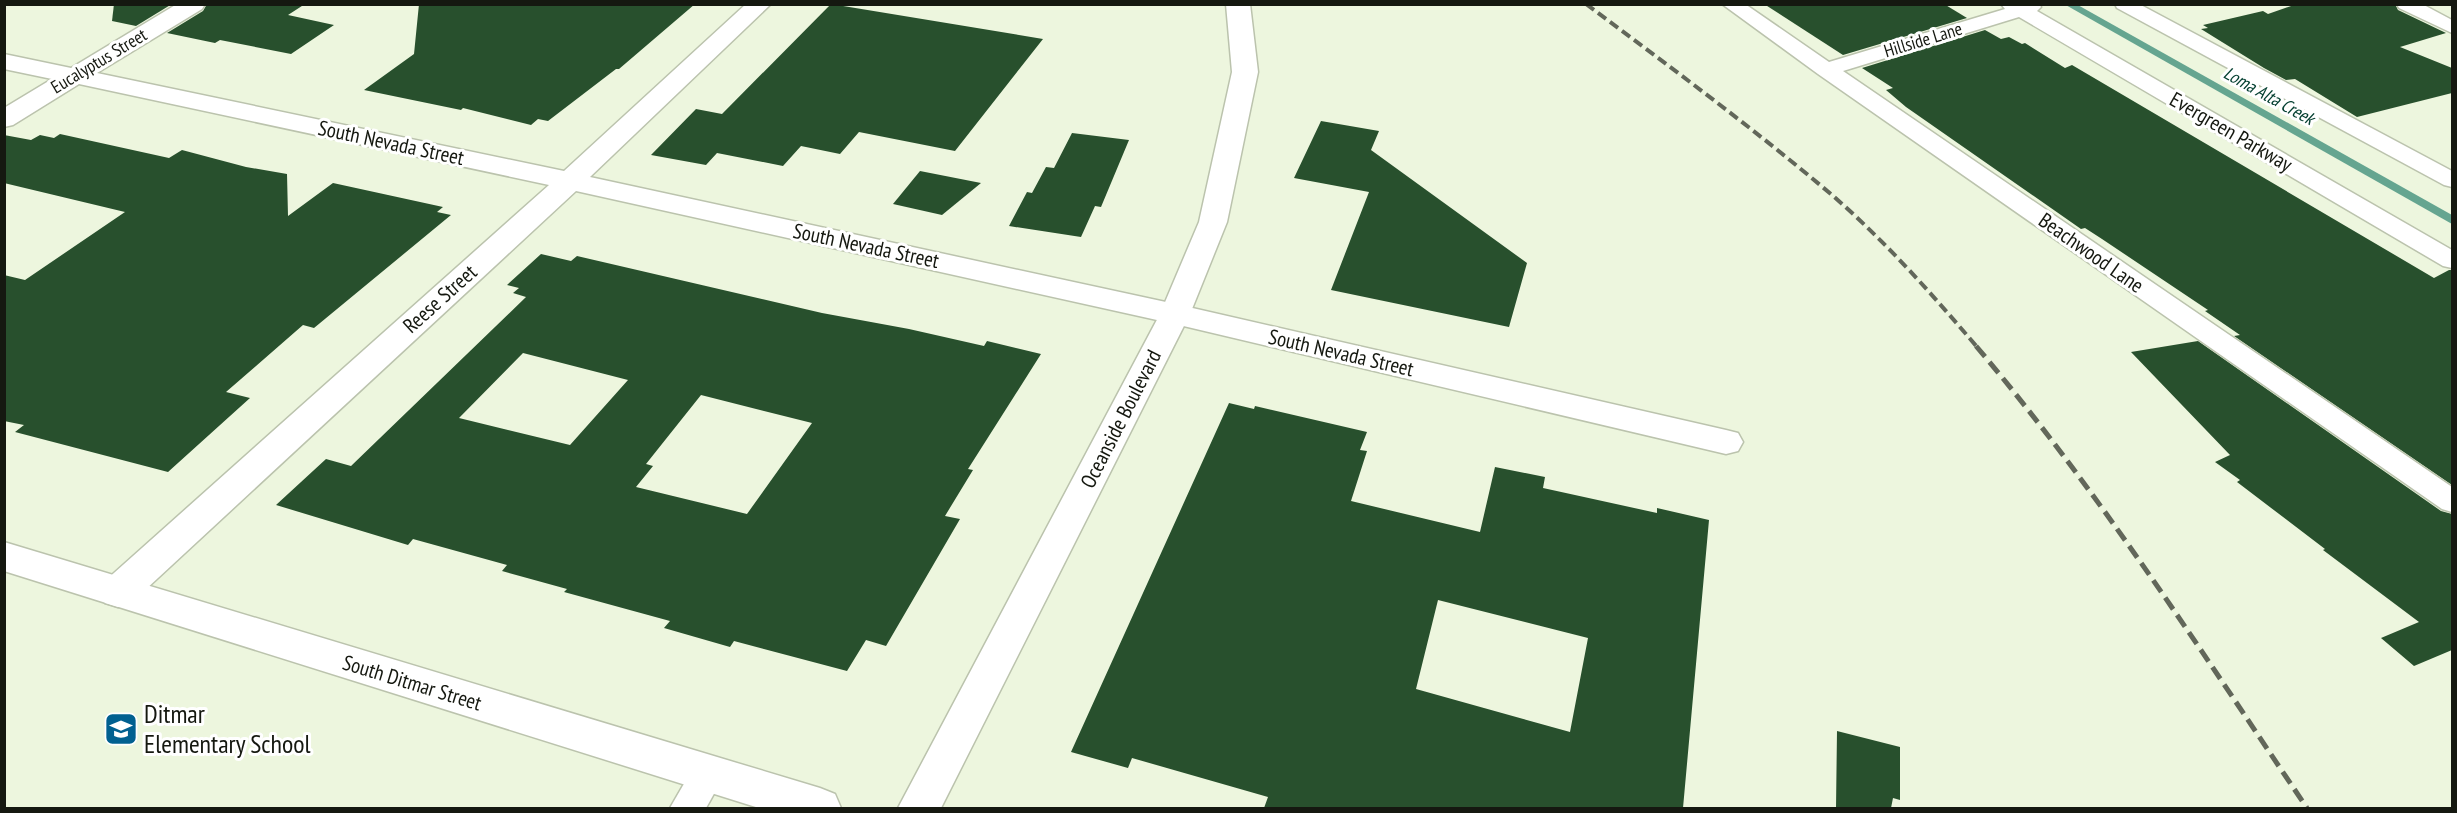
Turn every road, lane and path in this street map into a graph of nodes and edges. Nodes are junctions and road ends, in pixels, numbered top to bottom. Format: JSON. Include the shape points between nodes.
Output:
{"nodes":[{"id":1,"x":194,"y":4,"type":"edge"},
{"id":2,"x":760,"y":4,"type":"edge"},
{"id":3,"x":1238,"y":4,"type":"edge"},
{"id":4,"x":1731,"y":4,"type":"edge"},
{"id":5,"x":2124,"y":4,"type":"edge"},
{"id":6,"x":2406,"y":4,"type":"edge"},
{"id":7,"x":2022,"y":6,"type":"edge"},
{"id":8,"x":2452,"y":27,"type":"edge"},
{"id":9,"x":4,"y":62,"type":"edge"},
{"id":10,"x":1825,"y":70,"type":"junction"},
{"id":11,"x":74,"y":76,"type":"junction"},
{"id":12,"x":4,"y":119,"type":"edge"},
{"id":13,"x":2452,"y":180,"type":"edge"},
{"id":14,"x":570,"y":181,"type":"junction"},
{"id":15,"x":2452,"y":260,"type":"edge"},
{"id":16,"x":1175,"y":314,"type":"junction"},
{"id":17,"x":1726,"y":442,"type":"dead end"},
{"id":18,"x":2452,"y":501,"type":"edge"},
{"id":19,"x":4,"y":556,"type":"edge"},
{"id":20,"x":118,"y":592,"type":"junction"},
{"id":21,"x":708,"y":774,"type":"junction"},
{"id":22,"x":687,"y":808,"type":"edge"},
{"id":23,"x":820,"y":808,"type":"edge"},
{"id":24,"x":919,"y":808,"type":"edge"}],
"edges":[{"from":1,"to":11,"type":"street","name":"Eucalyptus Street"},
{"from":2,"to":14,"type":"street","name":"Reese Street"},
{"from":3,"to":16,"type":"street","name":"Oceanside Boulevard","via":[[1245,72],[1213,222]]},
{"from":4,"to":10,"type":"lane","name":"Beachwood Lane"},
{"from":5,"to":13,"type":"lane"},
{"from":6,"to":8,"type":"lane"},
{"from":7,"to":10,"type":"lane","name":"Hillside Lane"},
{"from":7,"to":15,"type":"lane","name":"Evergreen Parkway"},
{"from":9,"to":11,"type":"street","name":"South Nevada Street"},
{"from":10,"to":18,"type":"lane","name":"Beachwood Lane"},
{"from":11,"to":12,"type":"street","name":"Eucalyptus Street"},
{"from":11,"to":14,"type":"street","name":"South Nevada Street"},
{"from":14,"to":16,"type":"street","name":"South Nevada Street"},
{"from":14,"to":20,"type":"street","name":"Reese Street"},
{"from":16,"to":17,"type":"street","name":"South Nevada Street"},
{"from":16,"to":24,"type":"street","name":"Oceanside Boulevard"},
{"from":19,"to":20,"type":"street","name":"South Ditmar Street"},
{"from":20,"to":21,"type":"street","name":"South Ditmar Street"},
{"from":21,"to":22,"type":"lane"},
{"from":21,"to":23,"type":"street","name":"South Ditmar Street"}]}
